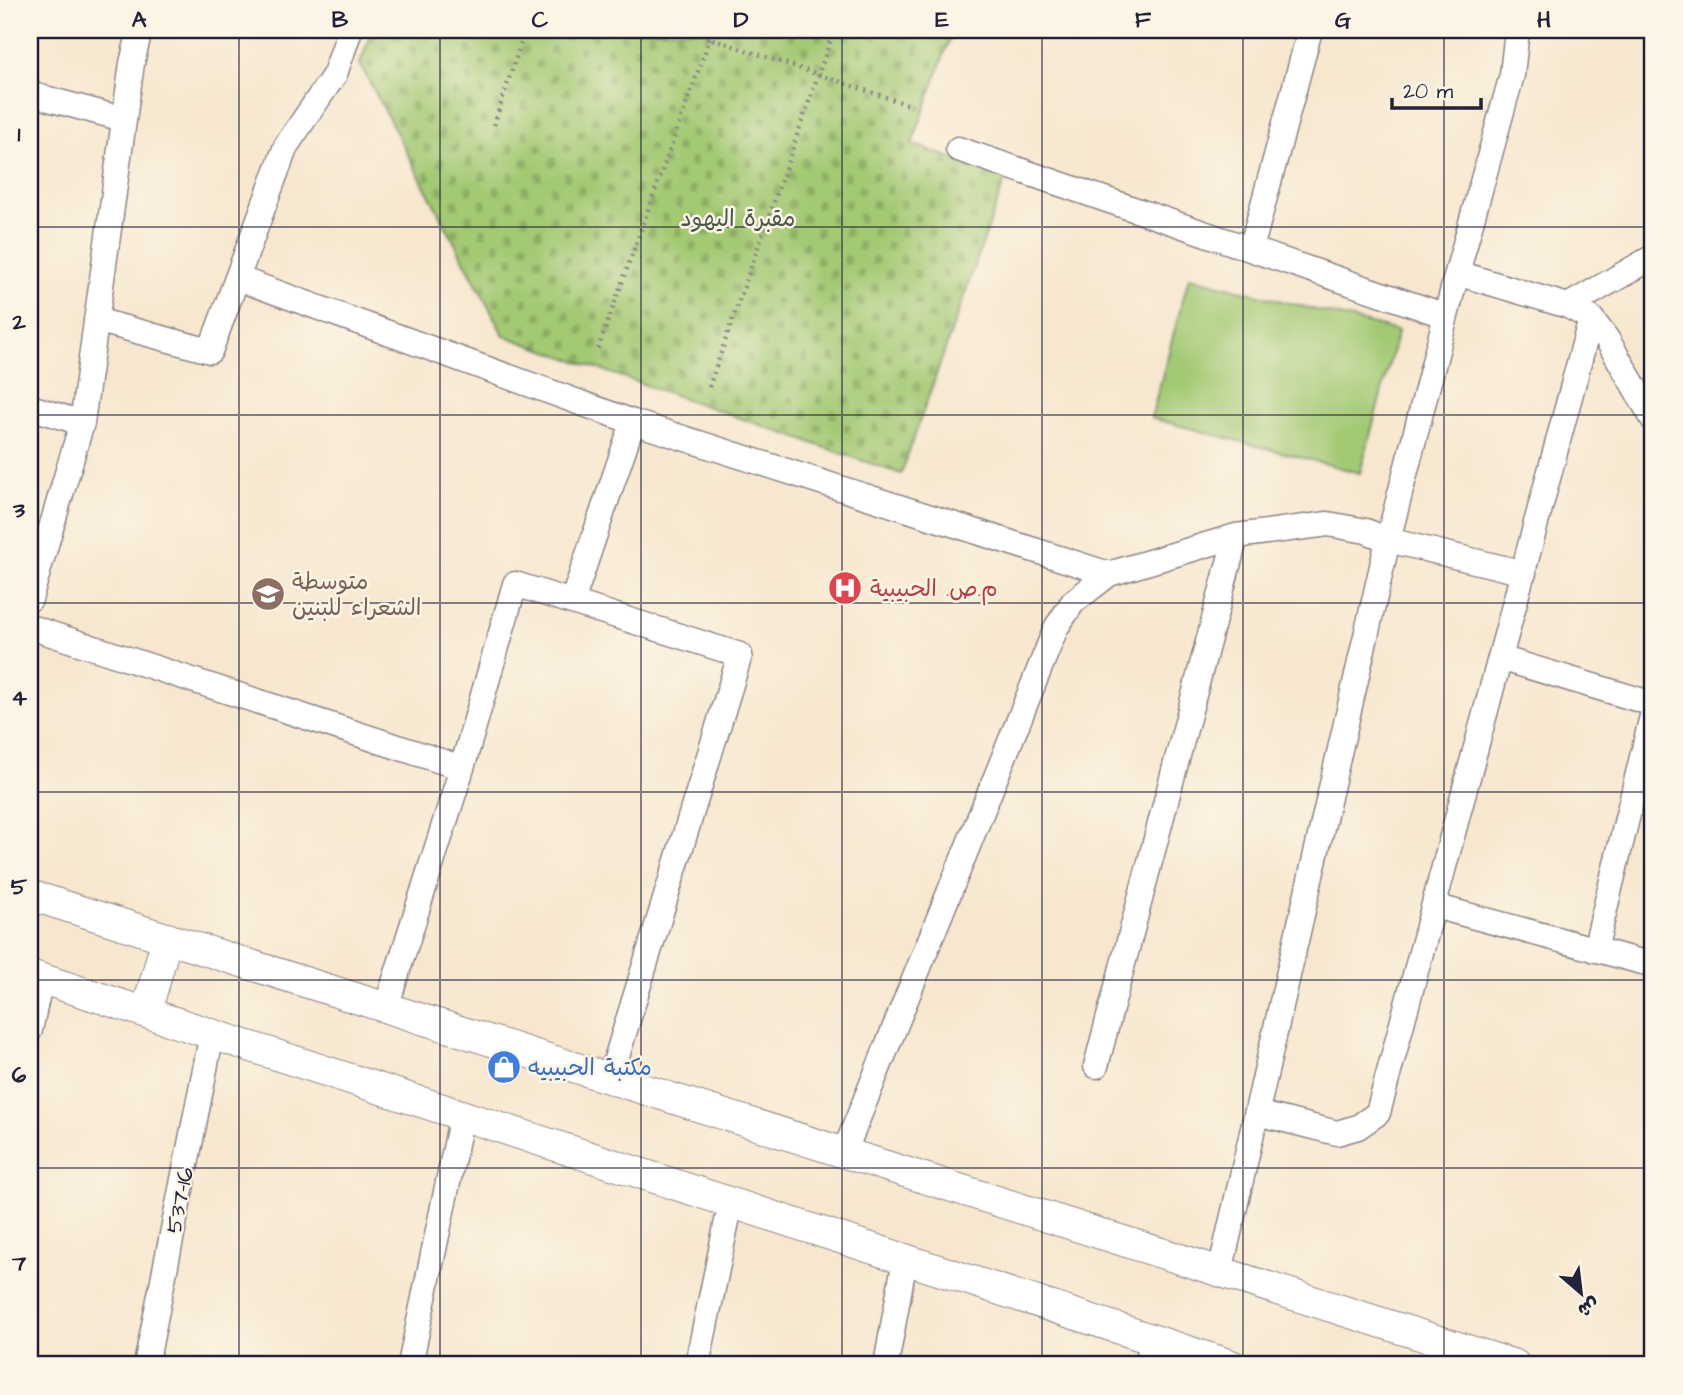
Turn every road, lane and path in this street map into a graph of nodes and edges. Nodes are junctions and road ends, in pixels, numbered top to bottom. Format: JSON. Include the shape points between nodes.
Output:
{"nodes":[{"id":1,"x":139,"y":30,"type":"edge"},
{"id":2,"x":350,"y":30,"type":"edge"},
{"id":3,"x":525,"y":30,"type":"edge"},
{"id":4,"x":686,"y":30,"type":"edge"},
{"id":5,"x":713,"y":30,"type":"edge"},
{"id":6,"x":834,"y":30,"type":"edge"},
{"id":7,"x":1310,"y":30,"type":"edge"},
{"id":8,"x":1517,"y":30,"type":"edge"},
{"id":9,"x":710,"y":38,"type":"junction"},
{"id":10,"x":819,"y":75,"type":"junction"},
{"id":11,"x":30,"y":94,"type":"edge"},
{"id":12,"x":912,"y":106,"type":"dead end"},
{"id":13,"x":124,"y":119,"type":"junction"},
{"id":14,"x":494,"y":125,"type":"dead end"},
{"id":15,"x":958,"y":149,"type":"dead end"},
{"id":16,"x":1251,"y":249,"type":"junction"},
{"id":17,"x":1653,"y":257,"type":"edge"},
{"id":18,"x":1457,"y":273,"type":"junction"},
{"id":19,"x":237,"y":278,"type":"junction"},
{"id":20,"x":1567,"y":306,"type":"junction"},
{"id":21,"x":1446,"y":316,"type":"junction"},
{"id":22,"x":1591,"y":318,"type":"junction"},
{"id":23,"x":96,"y":320,"type":"junction"},
{"id":24,"x":598,"y":349,"type":"dead end"},
{"id":25,"x":709,"y":387,"type":"dead end"},
{"id":26,"x":30,"y":407,"type":"edge"},
{"id":27,"x":1653,"y":419,"type":"edge"},
{"id":28,"x":82,"y":422,"type":"junction"},
{"id":29,"x":633,"y":422,"type":"junction"},
{"id":30,"x":1236,"y":536,"type":"junction"},
{"id":31,"x":1388,"y":540,"type":"junction"},
{"id":32,"x":1524,"y":573,"type":"junction"},
{"id":33,"x":1109,"y":574,"type":"junction"},
{"id":34,"x":30,"y":599,"type":"edge"},
{"id":35,"x":572,"y":601,"type":"junction"},
{"id":36,"x":30,"y":627,"type":"edge"},
{"id":37,"x":1500,"y":658,"type":"junction"},
{"id":38,"x":1653,"y":704,"type":"edge"},
{"id":39,"x":1653,"y":712,"type":"edge"},
{"id":40,"x":462,"y":768,"type":"junction"},
{"id":41,"x":30,"y":895,"type":"edge"},
{"id":42,"x":1434,"y":906,"type":"junction"},
{"id":43,"x":167,"y":938,"type":"junction"},
{"id":44,"x":1595,"y":950,"type":"junction"},
{"id":45,"x":1653,"y":965,"type":"edge"},
{"id":46,"x":35,"y":977,"type":"edge"},
{"id":47,"x":386,"y":1008,"type":"junction"},
{"id":48,"x":146,"y":1013,"type":"junction"},
{"id":49,"x":30,"y":1030,"type":"edge"},
{"id":50,"x":212,"y":1034,"type":"junction"},
{"id":51,"x":1096,"y":1066,"type":"dead end"},
{"id":52,"x":610,"y":1079,"type":"junction"},
{"id":53,"x":1257,"y":1113,"type":"junction"},
{"id":54,"x":462,"y":1115,"type":"junction"},
{"id":55,"x":844,"y":1153,"type":"junction"},
{"id":56,"x":731,"y":1202,"type":"junction"},
{"id":57,"x":905,"y":1259,"type":"junction"},
{"id":58,"x":1220,"y":1272,"type":"junction"},
{"id":59,"x":1149,"y":1353,"type":"edge"},
{"id":60,"x":146,"y":1365,"type":"edge"},
{"id":61,"x":410,"y":1365,"type":"edge"},
{"id":62,"x":698,"y":1365,"type":"edge"},
{"id":63,"x":886,"y":1365,"type":"edge"},
{"id":64,"x":1231,"y":1365,"type":"edge"},
{"id":65,"x":1515,"y":1365,"type":"edge"}],
"edges":[{"from":1,"to":13,"type":"street"},
{"from":2,"to":19,"type":"street","via":[[335,74],[286,146]]},
{"from":3,"to":14,"type":"path"},
{"from":4,"to":9,"type":"path"},
{"from":5,"to":9,"type":"path"},
{"from":6,"to":10,"type":"path"},
{"from":7,"to":16,"type":"street"},
{"from":8,"to":18,"type":"street","via":[[1512,75]]},
{"from":9,"to":10,"type":"path"},
{"from":9,"to":24,"type":"path"},
{"from":10,"to":12,"type":"path"},
{"from":10,"to":25,"type":"path"},
{"from":11,"to":13,"type":"street"},
{"from":13,"to":23,"type":"street"},
{"from":15,"to":16,"type":"street"},
{"from":16,"to":21,"type":"street"},
{"from":17,"to":20,"type":"street"},
{"from":18,"to":20,"type":"street"},
{"from":18,"to":21,"type":"street"},
{"from":19,"to":23,"type":"street","via":[[210,351]]},
{"from":19,"to":29,"type":"street"},
{"from":20,"to":22,"type":"street"},
{"from":21,"to":31,"type":"street"},
{"from":22,"to":27,"type":"street"},
{"from":22,"to":32,"type":"street"},
{"from":23,"to":28,"type":"street"},
{"from":26,"to":28,"type":"street"},
{"from":28,"to":34,"type":"street"},
{"from":29,"to":33,"type":"street"},
{"from":29,"to":35,"type":"street"},
{"from":30,"to":31,"type":"street","via":[[1328,524]]},
{"from":30,"to":33,"type":"street"},
{"from":30,"to":51,"type":"street"},
{"from":31,"to":32,"type":"street"},
{"from":31,"to":53,"type":"street"},
{"from":32,"to":37,"type":"street"},
{"from":33,"to":55,"type":"street","via":[[1073,602],[1056,628]]},
{"from":35,"to":40,"type":"street","via":[[515,584]]},
{"from":35,"to":52,"type":"street","via":[[740,655]]},
{"from":36,"to":40,"type":"street"},
{"from":37,"to":38,"type":"street"},
{"from":37,"to":42,"type":"street"},
{"from":39,"to":44,"type":"street"},
{"from":40,"to":47,"type":"street"},
{"from":41,"to":43,"type":"street"},
{"from":42,"to":44,"type":"street"},
{"from":42,"to":53,"type":"street","via":[[1378,1113],[1337,1133]]},
{"from":43,"to":47,"type":"street"},
{"from":43,"to":48,"type":"street"},
{"from":44,"to":45,"type":"street"},
{"from":46,"to":48,"type":"street"},
{"from":46,"to":49,"type":"street"},
{"from":47,"to":52,"type":"street"},
{"from":48,"to":50,"type":"street"},
{"from":50,"to":54,"type":"street"},
{"from":50,"to":60,"type":"street","name":"537-16"},
{"from":52,"to":55,"type":"street"},
{"from":53,"to":58,"type":"street"},
{"from":54,"to":56,"type":"street"},
{"from":54,"to":61,"type":"street"},
{"from":55,"to":58,"type":"street"},
{"from":56,"to":57,"type":"street"},
{"from":56,"to":62,"type":"street"},
{"from":57,"to":59,"type":"street"},
{"from":57,"to":63,"type":"street"},
{"from":58,"to":65,"type":"street"},
{"from":59,"to":64,"type":"street"}]}
